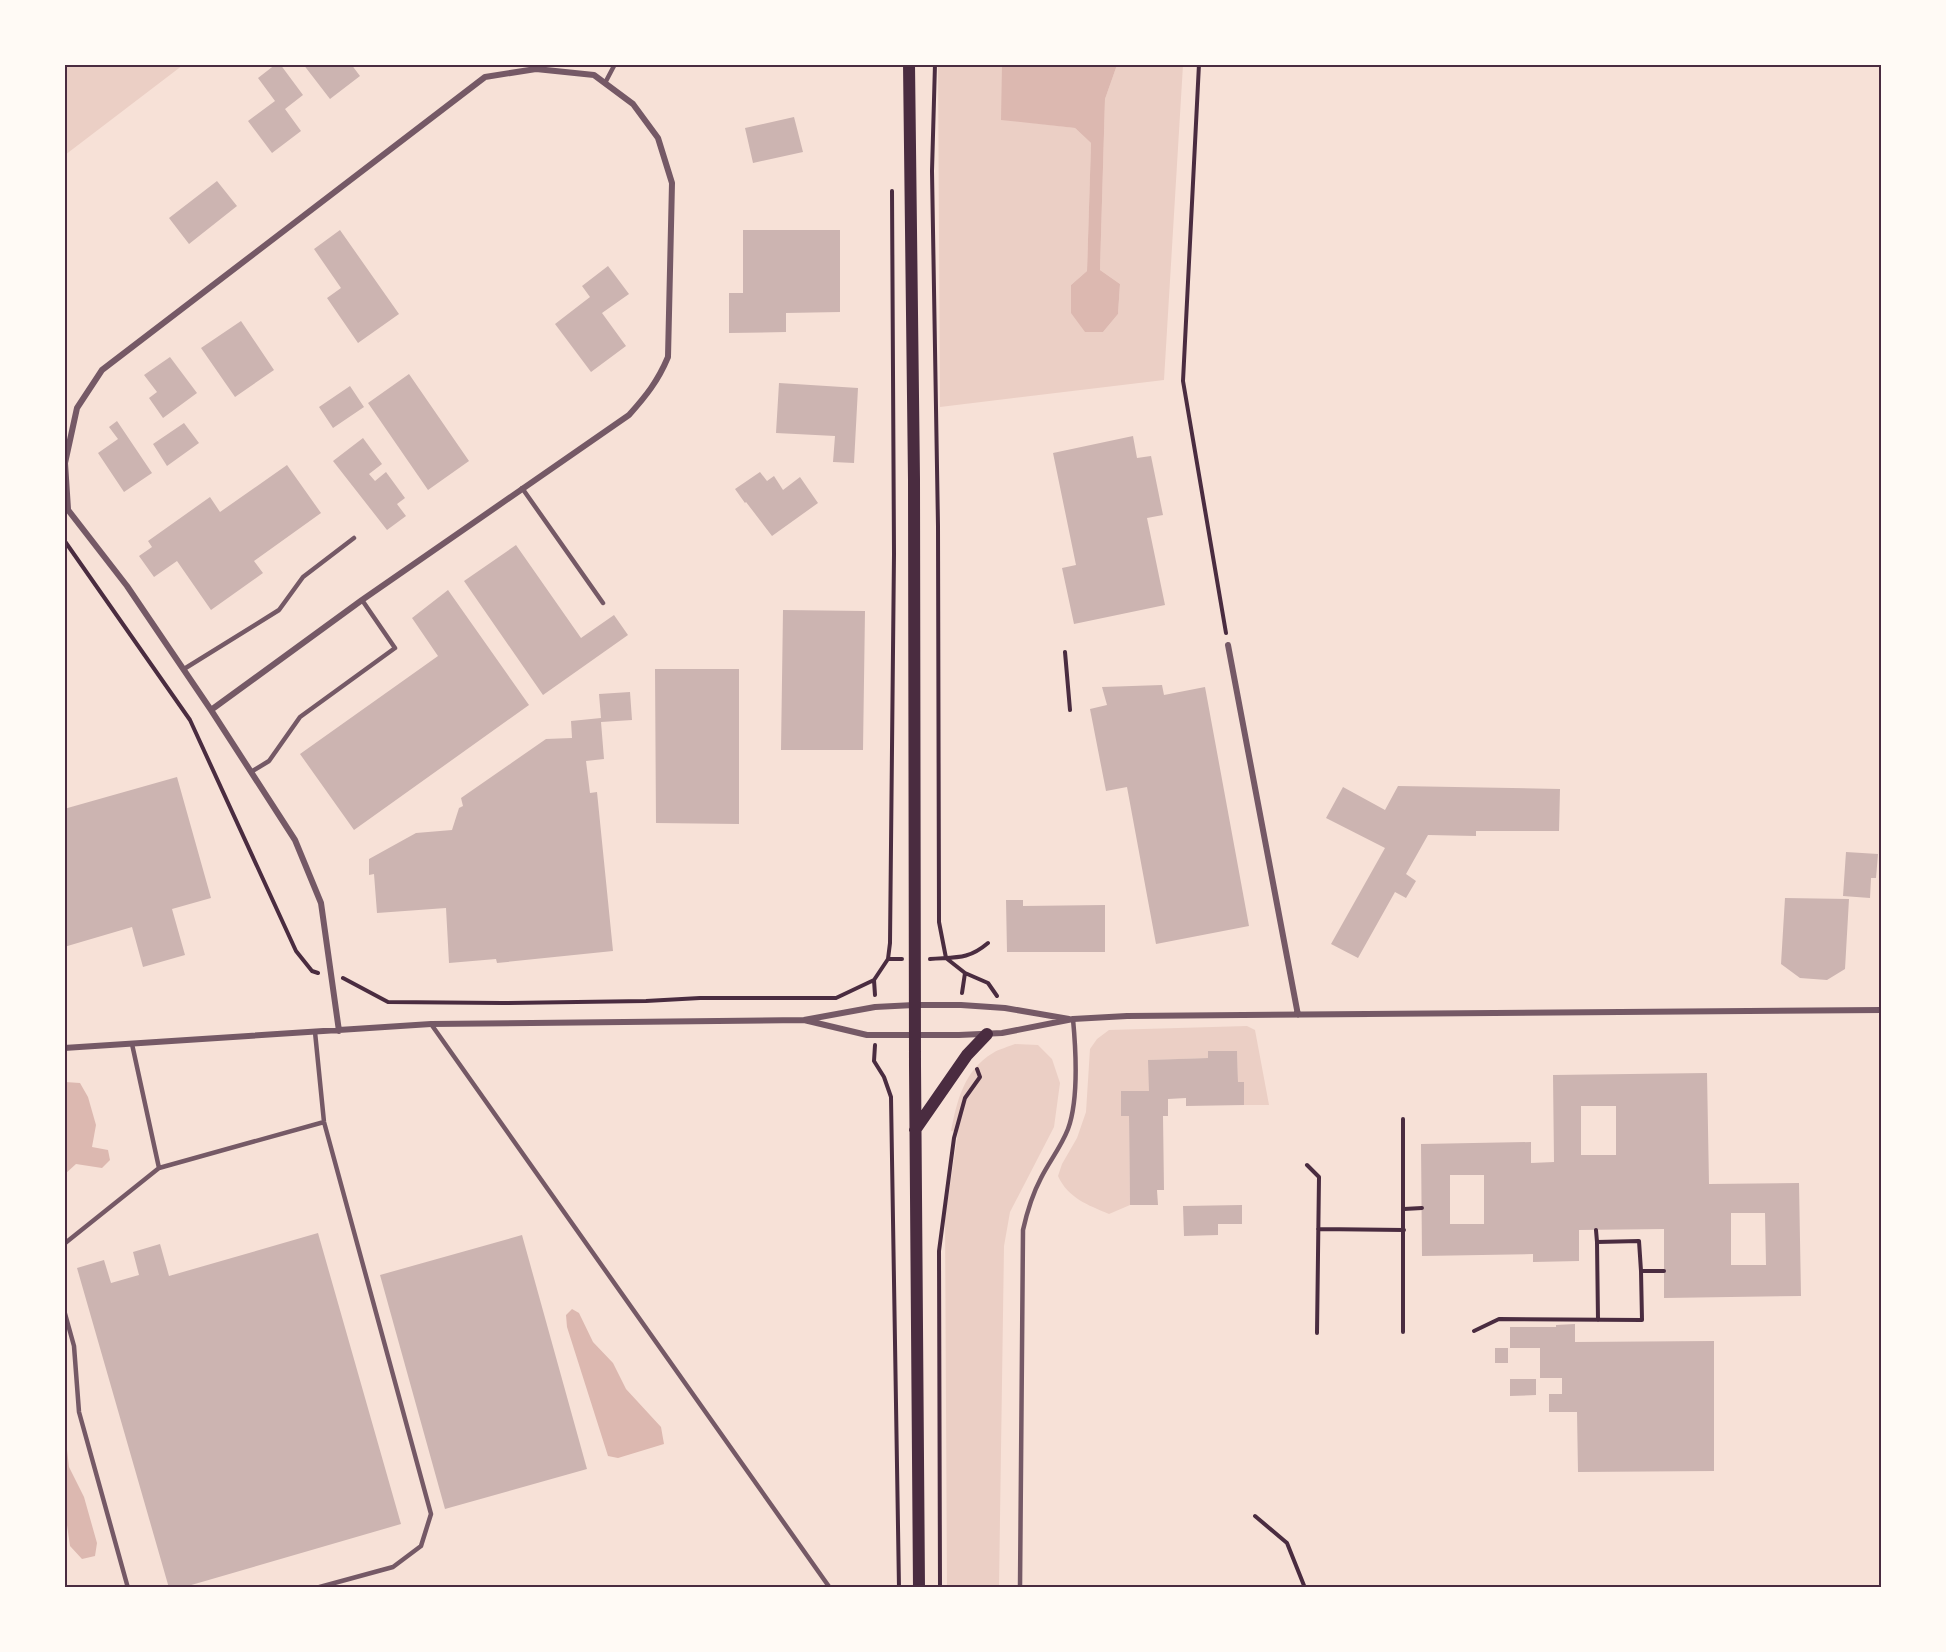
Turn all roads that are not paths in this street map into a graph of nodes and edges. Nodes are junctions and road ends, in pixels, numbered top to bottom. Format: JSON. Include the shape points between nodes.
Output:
{"nodes":[{"id":1,"x":615,"y":64,"type":"edge"},
{"id":2,"x":909,"y":64,"type":"edge"},
{"id":3,"x":605,"y":83,"type":"junction"},
{"id":4,"x":522,"y":488,"type":"junction"},
{"id":5,"x":66,"y":507,"type":"edge"},
{"id":6,"x":354,"y":538,"type":"dead end"},
{"id":7,"x":362,"y":600,"type":"junction"},
{"id":8,"x":603,"y":603,"type":"dead end"},
{"id":9,"x":1228,"y":645,"type":"road end"},
{"id":10,"x":184,"y":669,"type":"junction"},
{"id":11,"x":211,"y":710,"type":"junction"},
{"id":12,"x":251,"y":772,"type":"junction"},
{"id":13,"x":915,"y":1005,"type":"junction"},
{"id":14,"x":1881,"y":1010,"type":"edge"},
{"id":15,"x":1298,"y":1015,"type":"junction"},
{"id":16,"x":1073,"y":1019,"type":"junction"},
{"id":17,"x":804,"y":1020,"type":"junction"},
{"id":18,"x":431,"y":1024,"type":"junction"},
{"id":19,"x":339,"y":1030,"type":"junction"},
{"id":20,"x":315,"y":1032,"type":"junction"},
{"id":21,"x":987,"y":1034,"type":"junction"},
{"id":22,"x":915,"y":1035,"type":"junction"},
{"id":23,"x":132,"y":1044,"type":"junction"},
{"id":24,"x":64,"y":1048,"type":"edge"},
{"id":25,"x":324,"y":1122,"type":"junction"},
{"id":26,"x":915,"y":1130,"type":"junction"},
{"id":27,"x":159,"y":1168,"type":"junction"},
{"id":28,"x":64,"y":1244,"type":"edge"},
{"id":29,"x":64,"y":1310,"type":"edge"},
{"id":30,"x":128,"y":1587,"type":"edge"},
{"id":31,"x":316,"y":1587,"type":"edge"},
{"id":32,"x":830,"y":1587,"type":"edge"},
{"id":33,"x":919,"y":1587,"type":"edge"},
{"id":34,"x":1020,"y":1587,"type":"edge"}],
"edges":[{"from":1,"to":3,"type":"lane"},
{"from":2,"to":13,"type":"main road"},
{"from":3,"to":4,"type":"street","via":[[633,104],[658,138],[672,183],[668,357],[660,376],[628,415]]},
{"from":3,"to":5,"type":"street","via":[[594,75],[536,69],[485,77],[102,370],[76,408],[65,463]]},
{"from":4,"to":7,"type":"street"},
{"from":4,"to":8,"type":"lane"},
{"from":5,"to":10,"type":"street"},
{"from":6,"to":10,"type":"lane","via":[[303,577],[279,610]]},
{"from":7,"to":11,"type":"street"},
{"from":7,"to":12,"type":"lane","via":[[395,648],[300,717],[270,761]]},
{"from":9,"to":15,"type":"street"},
{"from":10,"to":11,"type":"street"},
{"from":11,"to":12,"type":"street"},
{"from":12,"to":19,"type":"street","via":[[295,840],[321,903]]},
{"from":13,"to":16,"type":"street","via":[[1005,1008]]},
{"from":13,"to":17,"type":"street","via":[[875,1007]]},
{"from":13,"to":22,"type":"main road"},
{"from":14,"to":15,"type":"street"},
{"from":15,"to":16,"type":"street"},
{"from":16,"to":21,"type":"street"},
{"from":16,"to":34,"type":"lane","via":[[1074,1101],[1068,1128],[1040,1179],[1023,1230]]},
{"from":17,"to":18,"type":"street"},
{"from":17,"to":22,"type":"street","via":[[876,1035]]},
{"from":18,"to":19,"type":"street"},
{"from":18,"to":32,"type":"lane"},
{"from":19,"to":20,"type":"street"},
{"from":20,"to":23,"type":"street"},
{"from":20,"to":25,"type":"lane"},
{"from":21,"to":22,"type":"street"},
{"from":21,"to":26,"type":"main road","via":[[967,1055]]},
{"from":22,"to":26,"type":"main road"},
{"from":23,"to":24,"type":"street"},
{"from":23,"to":27,"type":"lane"},
{"from":25,"to":27,"type":"lane"},
{"from":25,"to":31,"type":"lane","via":[[431,1514],[421,1546],[393,1567]]},
{"from":26,"to":33,"type":"main road"},
{"from":27,"to":28,"type":"lane"},
{"from":29,"to":30,"type":"lane","via":[[74,1347],[79,1412]]}]}
